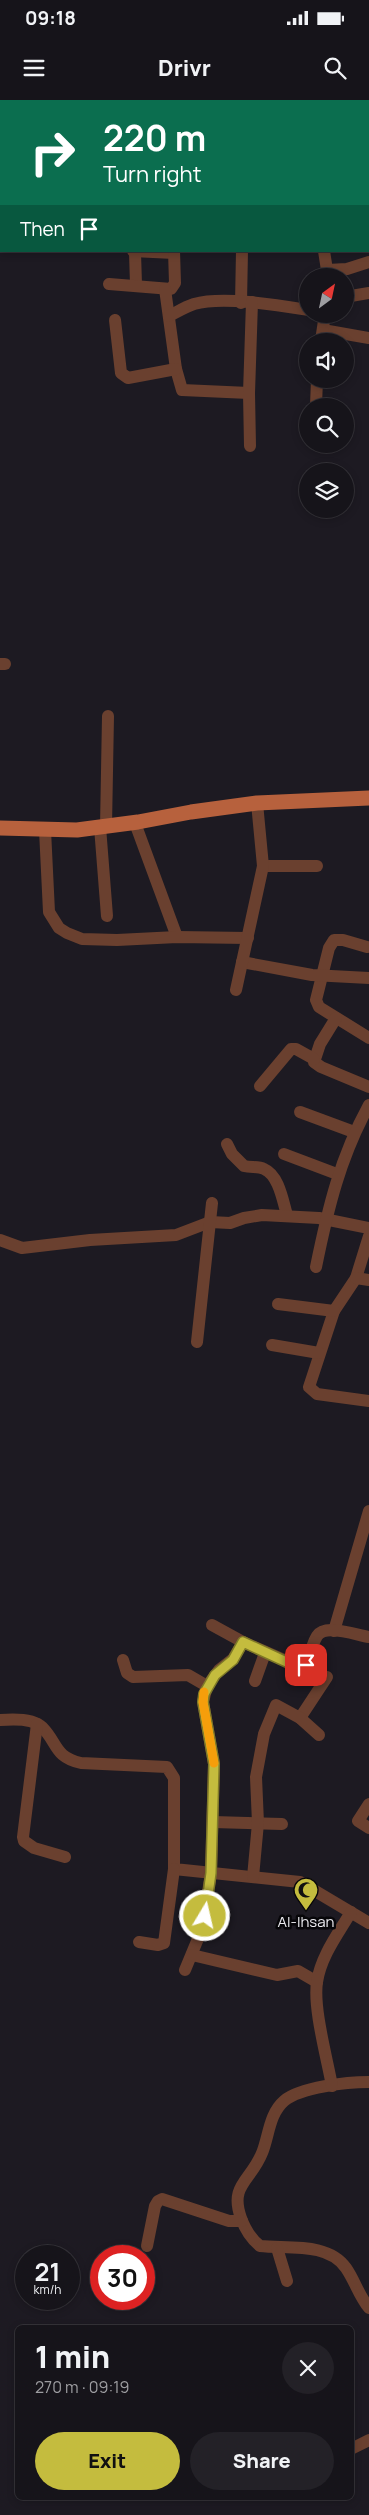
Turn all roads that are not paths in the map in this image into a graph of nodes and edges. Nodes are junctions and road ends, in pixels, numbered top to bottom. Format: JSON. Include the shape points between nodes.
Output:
{"nodes":[{"id":1,"x":134,"y":252,"type":"edge"},
{"id":2,"x":174,"y":252,"type":"edge"},
{"id":3,"x":242,"y":252,"type":"edge"},
{"id":4,"x":324,"y":252,"type":"edge"},
{"id":5,"x":369,"y":262,"type":"edge"},
{"id":6,"x":326,"y":268,"type":"edge"},
{"id":7,"x":350,"y":268,"type":"edge"},
{"id":8,"x":109,"y":284,"type":"dead end"},
{"id":9,"x":136,"y":284,"type":"junction"},
{"id":10,"x":165,"y":289,"type":"junction"},
{"id":11,"x":369,"y":293,"type":"edge"},
{"id":12,"x":354,"y":296,"type":"edge"},
{"id":13,"x":246,"y":302,"type":"junction"},
{"id":14,"x":299,"y":309,"type":"edge"},
{"id":15,"x":169,"y":316,"type":"junction"},
{"id":16,"x":115,"y":320,"type":"dead end"},
{"id":17,"x":354,"y":337,"type":"edge"},
{"id":18,"x":369,"y":338,"type":"edge"},
{"id":19,"x":176,"y":369,"type":"junction"},
{"id":20,"x":249,"y":393,"type":"junction"},
{"id":21,"x":250,"y":446,"type":"dead end"},
{"id":22,"x":108,"y":716,"type":"dead end"},
{"id":23,"x":369,"y":798,"type":"edge"},
{"id":24,"x":257,"y":803,"type":"junction"},
{"id":25,"x":135,"y":823,"type":"junction"},
{"id":26,"x":103,"y":827,"type":"junction"},
{"id":27,"x":0,"y":828,"type":"edge"},
{"id":28,"x":45,"y":830,"type":"junction"},
{"id":29,"x":263,"y":866,"type":"junction"},
{"id":30,"x":317,"y":866,"type":"dead end"},
{"id":31,"x":107,"y":916,"type":"dead end"},
{"id":32,"x":177,"y":937,"type":"junction"},
{"id":33,"x":248,"y":938,"type":"junction"},
{"id":34,"x":367,"y":947,"type":"dead end"},
{"id":35,"x":242,"y":962,"type":"junction"},
{"id":36,"x":323,"y":976,"type":"junction"},
{"id":37,"x":369,"y":978,"type":"edge"},
{"id":38,"x":236,"y":990,"type":"dead end"},
{"id":39,"x":336,"y":1018,"type":"junction"},
{"id":40,"x":369,"y":1038,"type":"edge"},
{"id":41,"x":314,"y":1059,"type":"junction"},
{"id":42,"x":260,"y":1086,"type":"dead end"},
{"id":43,"x":369,"y":1087,"type":"edge"},
{"id":44,"x":369,"y":1105,"type":"edge"},
{"id":45,"x":300,"y":1112,"type":"dead end"},
{"id":46,"x":354,"y":1132,"type":"junction"},
{"id":47,"x":227,"y":1144,"type":"dead end"},
{"id":48,"x":284,"y":1154,"type":"dead end"},
{"id":49,"x":337,"y":1174,"type":"junction"},
{"id":50,"x":212,"y":1203,"type":"dead end"},
{"id":51,"x":287,"y":1216,"type":"junction"},
{"id":52,"x":326,"y":1219,"type":"junction"},
{"id":53,"x":210,"y":1222,"type":"junction"},
{"id":54,"x":369,"y":1228,"type":"edge"},
{"id":55,"x":0,"y":1240,"type":"edge"},
{"id":56,"x":368,"y":1244,"type":"edge"},
{"id":57,"x":316,"y":1267,"type":"dead end"},
{"id":58,"x":356,"y":1278,"type":"junction"},
{"id":59,"x":369,"y":1280,"type":"edge"},
{"id":60,"x":278,"y":1304,"type":"dead end"},
{"id":61,"x":334,"y":1311,"type":"junction"},
{"id":62,"x":197,"y":1342,"type":"dead end"},
{"id":63,"x":272,"y":1345,"type":"dead end"},
{"id":64,"x":319,"y":1352,"type":"junction"},
{"id":65,"x":369,"y":1400,"type":"edge"},
{"id":66,"x":369,"y":1511,"type":"edge"},
{"id":67,"x":212,"y":1625,"type":"dead end"},
{"id":68,"x":334,"y":1630,"type":"junction"},
{"id":69,"x":369,"y":1638,"type":"edge"},
{"id":70,"x":243,"y":1642,"type":"junction"},
{"id":71,"x":265,"y":1653,"type":"junction"},
{"id":72,"x":123,"y":1660,"type":"dead end"},
{"id":73,"x":327,"y":1677,"type":"dead end"},
{"id":74,"x":255,"y":1681,"type":"dead end"},
{"id":75,"x":206,"y":1686,"type":"junction"},
{"id":76,"x":300,"y":1718,"type":"junction"},
{"id":77,"x":0,"y":1720,"type":"edge"},
{"id":78,"x":37,"y":1724,"type":"junction"},
{"id":79,"x":318,"y":1735,"type":"dead end"},
{"id":80,"x":369,"y":1804,"type":"edge"},
{"id":81,"x":213,"y":1822,"type":"junction"},
{"id":82,"x":258,"y":1824,"type":"junction"},
{"id":83,"x":282,"y":1824,"type":"dead end"},
{"id":84,"x":369,"y":1828,"type":"edge"},
{"id":85,"x":65,"y":1857,"type":"dead end"},
{"id":86,"x":174,"y":1869,"type":"junction"},
{"id":87,"x":211,"y":1873,"type":"junction"},
{"id":88,"x":252,"y":1877,"type":"junction"},
{"id":89,"x":351,"y":1912,"type":"junction"},
{"id":90,"x":369,"y":1923,"type":"edge"},
{"id":91,"x":140,"y":1942,"type":"dead end"},
{"id":92,"x":192,"y":1955,"type":"junction"},
{"id":93,"x":185,"y":1970,"type":"dead end"},
{"id":94,"x":317,"y":1982,"type":"junction"},
{"id":95,"x":369,"y":2082,"type":"edge"},
{"id":96,"x":332,"y":2086,"type":"junction"},
{"id":97,"x":242,"y":2221,"type":"junction"},
{"id":98,"x":147,"y":2245,"type":"edge"},
{"id":99,"x":277,"y":2248,"type":"junction"},
{"id":100,"x":287,"y":2281,"type":"dead end"},
{"id":101,"x":369,"y":2308,"type":"edge"},
{"id":102,"x":369,"y":2440,"type":"edge"},
{"id":103,"x":354,"y":2448,"type":"edge"}],
"edges":[{"from":1,"to":9,"type":"street"},
{"from":2,"to":10,"type":"street","via":[[175,283],[171,289]]},
{"from":3,"to":13,"type":"street"},
{"from":4,"to":6,"type":"street"},
{"from":5,"to":7,"type":"street"},
{"from":8,"to":9,"type":"street"},
{"from":9,"to":10,"type":"street"},
{"from":10,"to":15,"type":"street"},
{"from":11,"to":12,"type":"street"},
{"from":13,"to":14,"type":"street"},
{"from":13,"to":15,"type":"street","via":[[196,304]]},
{"from":13,"to":20,"type":"street"},
{"from":15,"to":19,"type":"street"},
{"from":16,"to":19,"type":"street","via":[[122,375],[128,378]]},
{"from":17,"to":18,"type":"street"},
{"from":19,"to":20,"type":"street","via":[[183,391]]},
{"from":20,"to":21,"type":"street"},
{"from":22,"to":26,"type":"street"},
{"from":23,"to":24,"type":"main road"},
{"from":24,"to":25,"type":"main road"},
{"from":24,"to":29,"type":"street"},
{"from":25,"to":26,"type":"main road"},
{"from":25,"to":32,"type":"street"},
{"from":26,"to":28,"type":"main road"},
{"from":26,"to":31,"type":"street"},
{"from":27,"to":28,"type":"main road"},
{"from":28,"to":32,"type":"street","via":[[49,912],[59,928],[82,939]]},
{"from":29,"to":30,"type":"street"},
{"from":29,"to":33,"type":"street"},
{"from":32,"to":33,"type":"street"},
{"from":33,"to":35,"type":"street"},
{"from":34,"to":36,"type":"street","via":[[334,940]]},
{"from":35,"to":36,"type":"street"},
{"from":35,"to":38,"type":"street"},
{"from":36,"to":37,"type":"street"},
{"from":36,"to":39,"type":"street","via":[[317,1004]]},
{"from":39,"to":40,"type":"street"},
{"from":39,"to":41,"type":"street"},
{"from":41,"to":42,"type":"street","via":[[293,1048]]},
{"from":41,"to":43,"type":"street","via":[[316,1065]]},
{"from":44,"to":46,"type":"street"},
{"from":45,"to":46,"type":"street"},
{"from":46,"to":49,"type":"street"},
{"from":47,"to":51,"type":"street","via":[[244,1166],[263,1168],[272,1175]]},
{"from":48,"to":49,"type":"street"},
{"from":49,"to":52,"type":"street"},
{"from":50,"to":53,"type":"street"},
{"from":51,"to":52,"type":"street"},
{"from":51,"to":53,"type":"street","via":[[244,1218],[230,1223]]},
{"from":52,"to":54,"type":"street"},
{"from":52,"to":57,"type":"street"},
{"from":53,"to":55,"type":"street","via":[[178,1234],[28,1248]]},
{"from":53,"to":62,"type":"street"},
{"from":56,"to":58,"type":"street"},
{"from":58,"to":59,"type":"street"},
{"from":58,"to":61,"type":"street"},
{"from":60,"to":61,"type":"street"},
{"from":61,"to":64,"type":"street"},
{"from":63,"to":64,"type":"street"},
{"from":64,"to":65,"type":"street","via":[[309,1383],[312,1392],[322,1396]]},
{"from":66,"to":68,"type":"street"},
{"from":67,"to":70,"type":"street"},
{"from":68,"to":69,"type":"street"},
{"from":68,"to":71,"type":"street","via":[[318,1634],[304,1667]]},
{"from":70,"to":71,"type":"street"},
{"from":70,"to":75,"type":"street","via":[[233,1660],[219,1670]]},
{"from":71,"to":74,"type":"street"},
{"from":72,"to":75,"type":"street","via":[[126,1673],[133,1678],[188,1675]]},
{"from":73,"to":76,"type":"street"},
{"from":75,"to":81,"type":"street","via":[[203,1702],[214,1764]]},
{"from":76,"to":79,"type":"street"},
{"from":76,"to":82,"type":"street","via":[[276,1705],[267,1724],[256,1777]]},
{"from":77,"to":78,"type":"street"},
{"from":78,"to":85,"type":"street","via":[[23,1837],[34,1848]]},
{"from":78,"to":86,"type":"street","via":[[68,1760],[158,1765],[170,1769],[174,1778]]},
{"from":80,"to":84,"type":"street","via":[[358,1821]]},
{"from":81,"to":82,"type":"street"},
{"from":81,"to":87,"type":"street"},
{"from":82,"to":83,"type":"street"},
{"from":82,"to":88,"type":"street"},
{"from":86,"to":87,"type":"street"},
{"from":86,"to":91,"type":"street","via":[[164,1943]]},
{"from":87,"to":88,"type":"street"},
{"from":87,"to":92,"type":"street","via":[[202,1929]]},
{"from":88,"to":89,"type":"street","via":[[300,1882]]},
{"from":89,"to":90,"type":"street"},
{"from":89,"to":94,"type":"street","via":[[326,1954]]},
{"from":92,"to":93,"type":"street"},
{"from":92,"to":94,"type":"street","via":[[276,1975],[298,1971]]},
{"from":94,"to":96,"type":"street","via":[[317,2002]]},
{"from":95,"to":96,"type":"street"},
{"from":96,"to":97,"type":"street","via":[[291,2097],[276,2112],[263,2153],[236,2196]]},
{"from":97,"to":98,"type":"street","via":[[228,2221],[162,2199],[155,2206]]},
{"from":97,"to":99,"type":"street","via":[[252,2240],[260,2246]]},
{"from":99,"to":100,"type":"street"},
{"from":99,"to":101,"type":"street","via":[[320,2250],[336,2257]]},
{"from":102,"to":103,"type":"street"}]}
